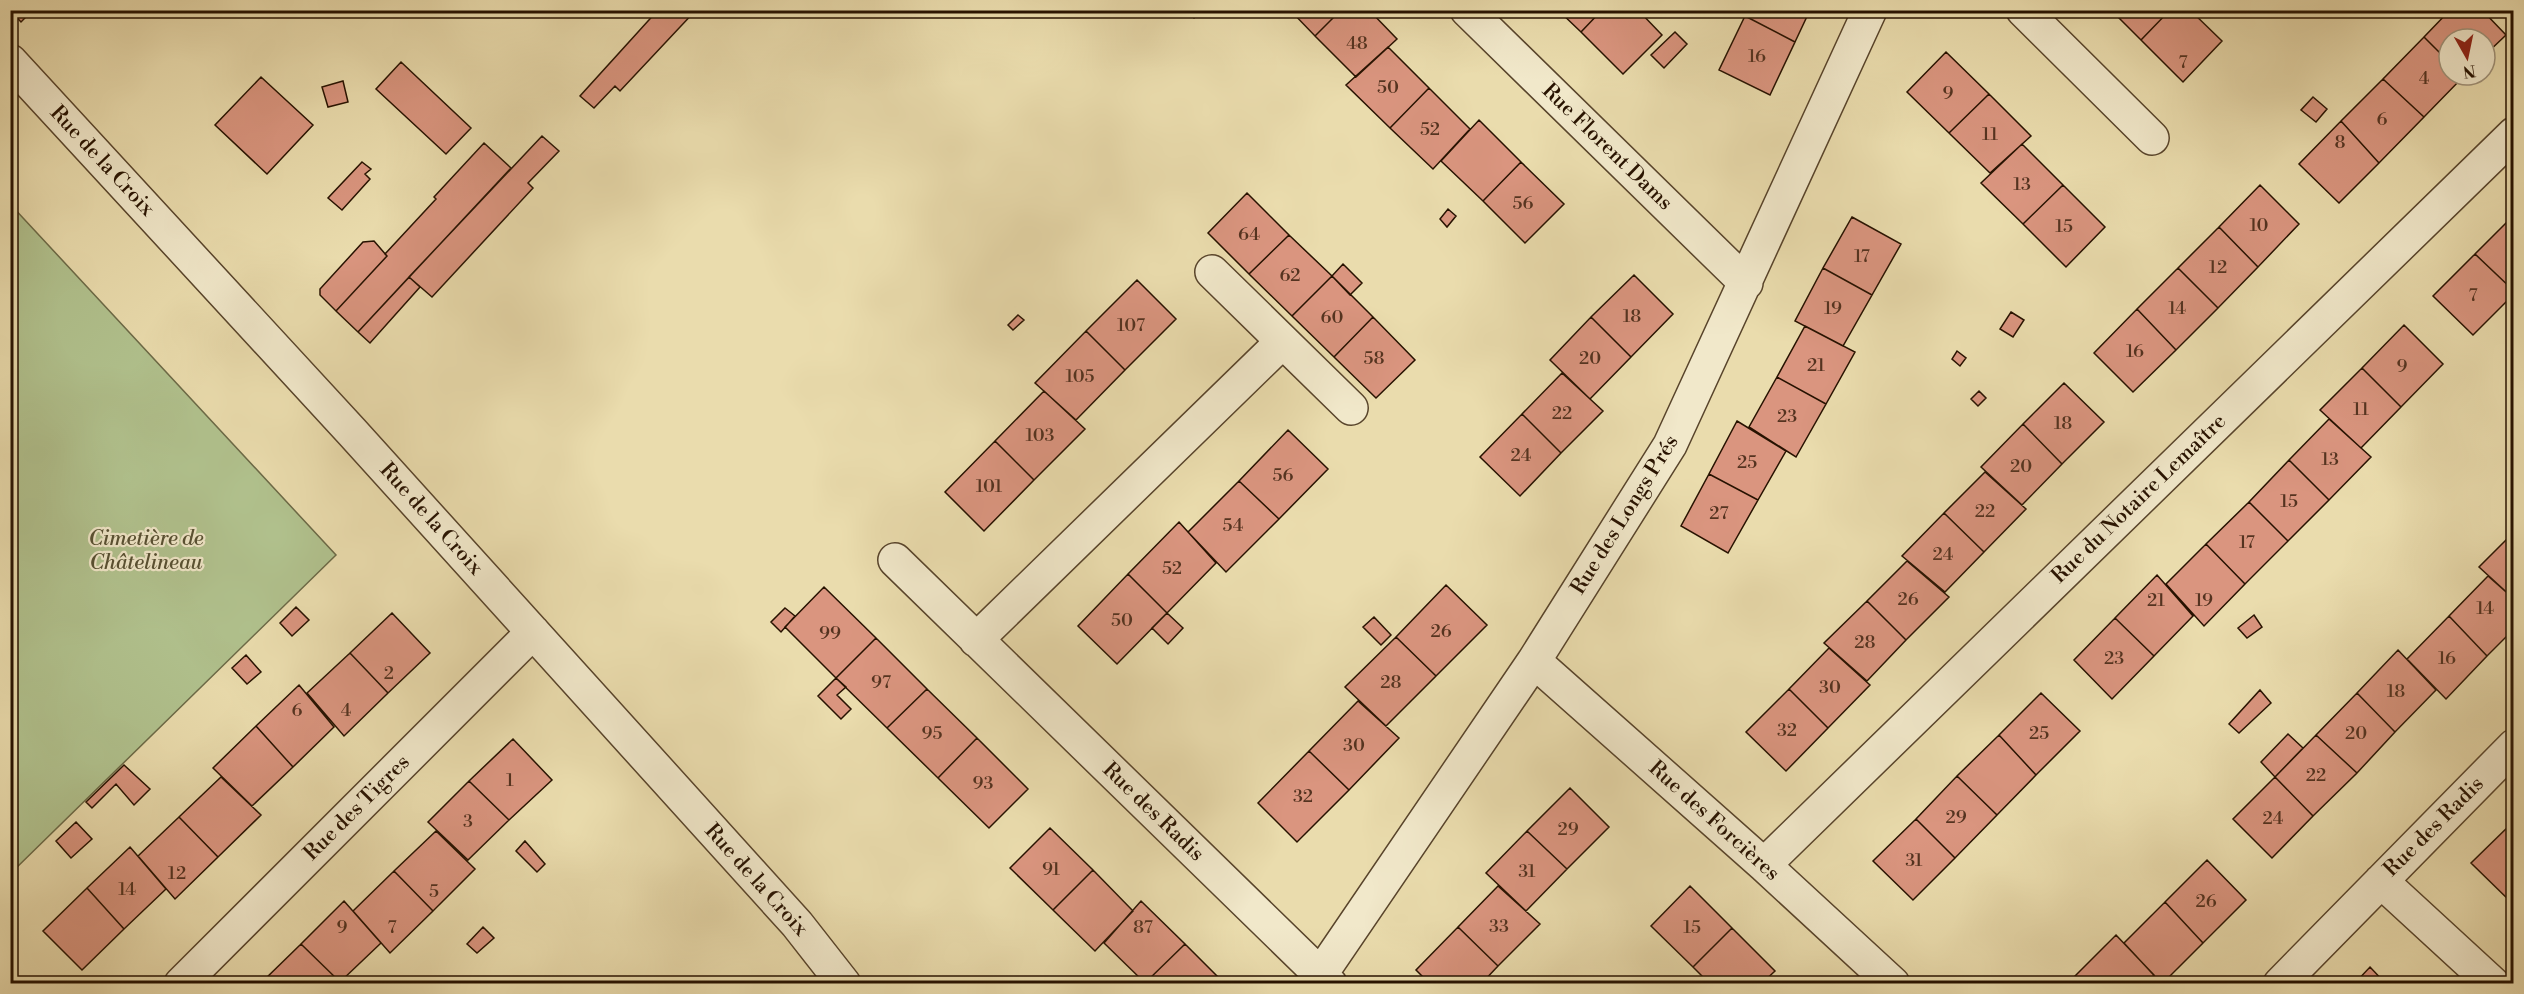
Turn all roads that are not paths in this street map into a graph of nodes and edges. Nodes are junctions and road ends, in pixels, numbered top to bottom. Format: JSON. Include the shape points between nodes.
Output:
{"nodes":[{"id":1,"x":1467,"y":10,"type":"edge"},
{"id":2,"x":1870,"y":10,"type":"edge"},
{"id":3,"x":2023,"y":10,"type":"edge"},
{"id":4,"x":10,"y":61,"type":"edge"},
{"id":5,"x":2514,"y":134,"type":"edge"},
{"id":6,"x":2152,"y":138,"type":"dead end"},
{"id":7,"x":1212,"y":272,"type":"dead end"},
{"id":8,"x":1746,"y":283,"type":"junction"},
{"id":9,"x":1282,"y":342,"type":"junction"},
{"id":10,"x":1351,"y":408,"type":"dead end"},
{"id":11,"x":895,"y":561,"type":"dead end"},
{"id":12,"x":533,"y":632,"type":"junction"},
{"id":13,"x":976,"y":640,"type":"junction"},
{"id":14,"x":1534,"y":661,"type":"junction"},
{"id":15,"x":2514,"y":746,"type":"edge"},
{"id":16,"x":1764,"y":865,"type":"junction"},
{"id":17,"x":2380,"y":881,"type":"junction"},
{"id":18,"x":1322,"y":980,"type":"edge"},
{"id":19,"x":181,"y":984,"type":"edge"},
{"id":20,"x":844,"y":984,"type":"edge"},
{"id":21,"x":1893,"y":984,"type":"edge"},
{"id":22,"x":2280,"y":984,"type":"edge"},
{"id":23,"x":2493,"y":984,"type":"edge"}],
"edges":[{"from":1,"to":8,"type":"street","name":"Rue Florent Dams"},
{"from":2,"to":8,"type":"street","name":"Rue des Longs Prés"},
{"from":3,"to":6,"type":"street"},
{"from":4,"to":12,"type":"street","name":"Rue de la Croix"},
{"from":5,"to":16,"type":"street","name":"Rue du Notaire Lemaître"},
{"from":7,"to":9,"type":"street"},
{"from":8,"to":14,"type":"street","name":"Rue des Longs Prés","via":[[1670,445]]},
{"from":9,"to":10,"type":"street"},
{"from":9,"to":13,"type":"street"},
{"from":11,"to":13,"type":"street","name":"Rue des Radis"},
{"from":12,"to":19,"type":"street","name":"Rue des Tigres"},
{"from":12,"to":20,"type":"street","name":"Rue de la Croix","via":[[797,924]]},
{"from":13,"to":18,"type":"street","name":"Rue des Radis"},
{"from":14,"to":16,"type":"street","name":"Rue des Forcières"},
{"from":14,"to":18,"type":"street","name":"Rue des Longs Prés"},
{"from":15,"to":17,"type":"street","name":"Rue des Radis"},
{"from":16,"to":21,"type":"street","name":"Rue des Forcières"},
{"from":17,"to":22,"type":"street","name":"Rue des Radis"},
{"from":17,"to":23,"type":"street","name":"Rue des Radis"}]}
